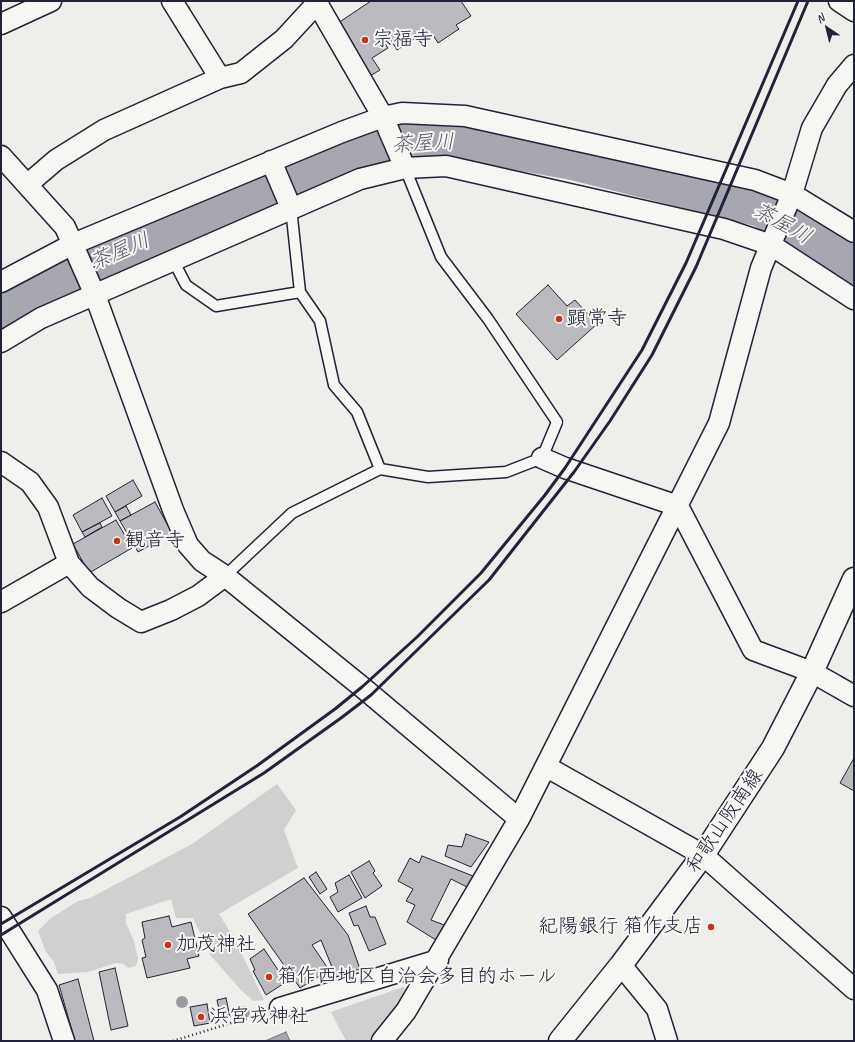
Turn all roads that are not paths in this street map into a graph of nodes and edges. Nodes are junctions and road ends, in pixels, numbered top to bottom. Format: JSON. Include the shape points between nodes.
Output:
{"nodes":[{"id":1,"x":52,"y":1,"type":"edge"},
{"id":2,"x":172,"y":1,"type":"edge"},
{"id":3,"x":839,"y":1,"type":"edge"},
{"id":4,"x":318,"y":2,"type":"edge"},
{"id":5,"x":854,"y":12,"type":"edge"},
{"id":6,"x":1,"y":24,"type":"edge"},
{"id":7,"x":854,"y":65,"type":"edge"},
{"id":8,"x":220,"y":78,"type":"junction"},
{"id":9,"x":386,"y":123,"type":"junction"},
{"id":10,"x":1,"y":156,"type":"edge"},
{"id":11,"x":403,"y":164,"type":"junction"},
{"id":12,"x":273,"y":165,"type":"junction"},
{"id":13,"x":28,"y":184,"type":"junction"},
{"id":14,"x":792,"y":194,"type":"junction"},
{"id":15,"x":289,"y":204,"type":"junction"},
{"id":16,"x":854,"y":232,"type":"edge"},
{"id":17,"x":771,"y":242,"type":"junction"},
{"id":18,"x":76,"y":249,"type":"junction"},
{"id":19,"x":173,"y":260,"type":"junction"},
{"id":20,"x":1,"y":282,"type":"edge"},
{"id":21,"x":93,"y":291,"type":"junction"},
{"id":22,"x":300,"y":292,"type":"junction"},
{"id":23,"x":854,"y":299,"type":"edge"},
{"id":24,"x":1,"y":342,"type":"edge"},
{"id":25,"x":542,"y":458,"type":"junction"},
{"id":26,"x":1,"y":462,"type":"edge"},
{"id":27,"x":380,"y":469,"type":"junction"},
{"id":28,"x":678,"y":506,"type":"junction"},
{"id":29,"x":69,"y":563,"type":"junction"},
{"id":30,"x":225,"y":576,"type":"junction"},
{"id":31,"x":854,"y":579,"type":"edge"},
{"id":32,"x":1,"y":602,"type":"edge"},
{"id":33,"x":812,"y":672,"type":"junction"},
{"id":34,"x":854,"y":696,"type":"edge"},
{"id":35,"x":547,"y":767,"type":"junction"},
{"id":36,"x":519,"y":819,"type":"junction"},
{"id":37,"x":703,"y":855,"type":"junction"},
{"id":38,"x":1,"y":916,"type":"edge"},
{"id":39,"x":438,"y":960,"type":"junction"},
{"id":40,"x":621,"y":966,"type":"junction"},
{"id":41,"x":854,"y":989,"type":"edge"},
{"id":42,"x":280,"y":1008,"type":"road end"},
{"id":43,"x":64,"y":1041,"type":"edge"},
{"id":44,"x":382,"y":1041,"type":"edge"},
{"id":45,"x":560,"y":1041,"type":"edge"},
{"id":46,"x":667,"y":1041,"type":"edge"}],
"edges":[{"from":1,"to":6,"type":"street"},
{"from":2,"to":8,"type":"street"},
{"from":3,"to":5,"type":"street"},
{"from":4,"to":8,"type":"street","via":[[284,39],[241,73]]},
{"from":4,"to":9,"type":"street"},
{"from":7,"to":14,"type":"street","via":[[837,85],[812,128]]},
{"from":8,"to":13,"type":"street","via":[[104,130],[56,160]]},
{"from":9,"to":11,"type":"street"},
{"from":9,"to":12,"type":"street","via":[[342,132]]},
{"from":9,"to":14,"type":"street","via":[[402,112],[465,116],[755,180]]},
{"from":10,"to":13,"type":"street"},
{"from":11,"to":15,"type":"street"},
{"from":11,"to":17,"type":"street","via":[[446,166]]},
{"from":11,"to":25,"type":"lane","via":[[441,257],[488,319],[557,422]]},
{"from":12,"to":15,"type":"street"},
{"from":12,"to":18,"type":"street"},
{"from":13,"to":18,"type":"street","via":[[65,227]]},
{"from":14,"to":16,"type":"street"},
{"from":14,"to":17,"type":"street"},
{"from":15,"to":19,"type":"street"},
{"from":15,"to":22,"type":"lane"},
{"from":17,"to":23,"type":"street"},
{"from":17,"to":28,"type":"street","via":[[761,268],[720,423]]},
{"from":18,"to":20,"type":"street"},
{"from":18,"to":21,"type":"street"},
{"from":19,"to":21,"type":"street"},
{"from":19,"to":22,"type":"lane","via":[[186,286],[216,306]]},
{"from":21,"to":24,"type":"street"},
{"from":21,"to":30,"type":"street","via":[[188,545],[202,561]]},
{"from":22,"to":27,"type":"lane","via":[[320,321],[334,385],[357,412]]},
{"from":25,"to":27,"type":"lane","via":[[506,472],[428,477]]},
{"from":25,"to":28,"type":"street"},
{"from":26,"to":29,"type":"street","via":[[30,482],[48,507]]},
{"from":27,"to":30,"type":"lane","via":[[292,513]]},
{"from":28,"to":33,"type":"street","via":[[753,650]]},
{"from":28,"to":35,"type":"street"},
{"from":29,"to":30,"type":"street","via":[[90,587],[141,622],[198,596]]},
{"from":29,"to":32,"type":"street"},
{"from":30,"to":36,"type":"street"},
{"from":31,"to":33,"type":"main road","name":"和歌山阪南線"},
{"from":33,"to":34,"type":"street"},
{"from":33,"to":37,"type":"main road","name":"和歌山阪南線","via":[[773,748]]},
{"from":35,"to":36,"type":"street"},
{"from":35,"to":37,"type":"street"},
{"from":36,"to":39,"type":"street"},
{"from":37,"to":40,"type":"main road","name":"和歌山阪南線"},
{"from":37,"to":41,"type":"street"},
{"from":38,"to":43,"type":"street","via":[[47,990]]},
{"from":39,"to":42,"type":"street"},
{"from":39,"to":44,"type":"street","via":[[406,1011]]},
{"from":40,"to":45,"type":"main road","name":"和歌山阪南線"},
{"from":40,"to":46,"type":"street","via":[[657,1009]]}]}
